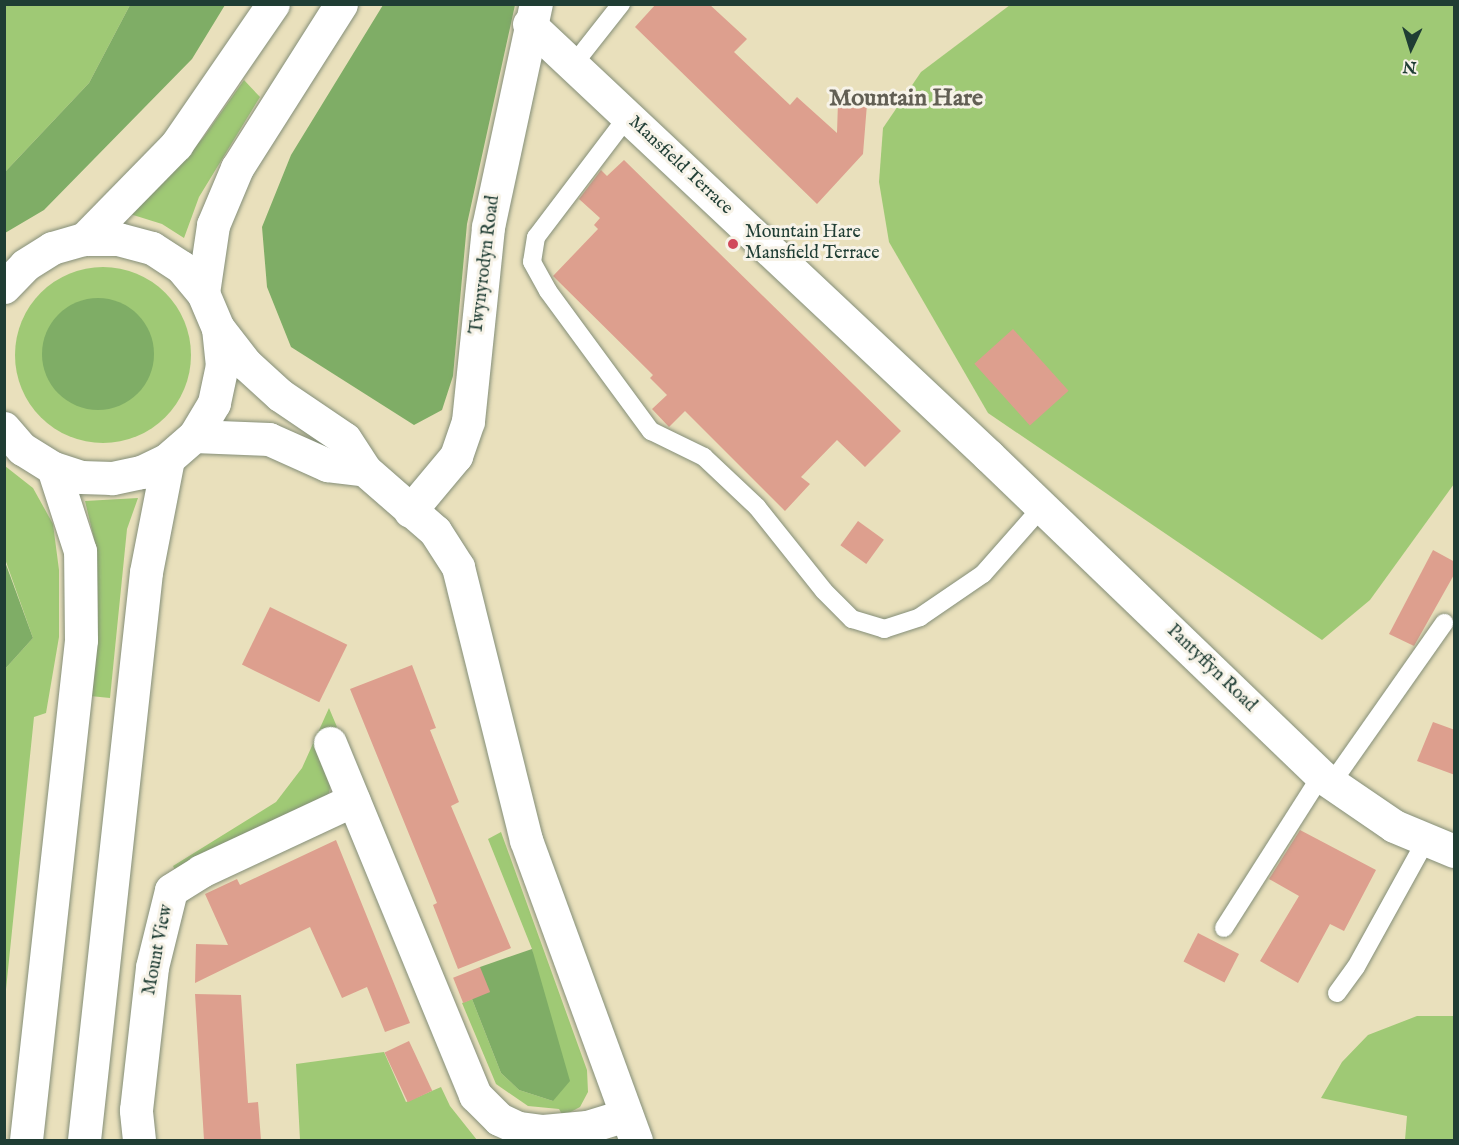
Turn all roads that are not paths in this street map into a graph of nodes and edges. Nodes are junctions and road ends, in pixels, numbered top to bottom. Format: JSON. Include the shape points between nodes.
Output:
{"nodes":[{"id":1,"x":273,"y":4,"type":"edge"},
{"id":2,"x":341,"y":4,"type":"edge"},
{"id":3,"x":621,"y":4,"type":"edge"},
{"id":4,"x":532,"y":14,"type":"edge"},
{"id":5,"x":573,"y":65,"type":"junction"},
{"id":6,"x":628,"y":117,"type":"junction"},
{"id":7,"x":84,"y":239,"type":"junction"},
{"id":8,"x":11,"y":273,"type":"edge"},
{"id":9,"x":203,"y":293,"type":"junction"},
{"id":10,"x":218,"y":328,"type":"junction"},
{"id":11,"x":4,"y":428,"type":"edge"},
{"id":12,"x":194,"y":436,"type":"junction"},
{"id":13,"x":989,"y":456,"type":"joint"},
{"id":14,"x":168,"y":459,"type":"junction"},
{"id":15,"x":52,"y":468,"type":"junction"},
{"id":16,"x":365,"y":470,"type":"junction"},
{"id":17,"x":1042,"y":507,"type":"junction"},
{"id":18,"x":410,"y":511,"type":"junction"},
{"id":19,"x":1444,"y":623,"type":"dead end"},
{"id":20,"x":330,"y":743,"type":"dead end"},
{"id":21,"x":1326,"y":780,"type":"junction"},
{"id":22,"x":353,"y":800,"type":"junction"},
{"id":23,"x":1440,"y":846,"type":"edge"},
{"id":24,"x":1224,"y":928,"type":"dead end"},
{"id":25,"x":1337,"y":993,"type":"dead end"},
{"id":26,"x":631,"y":1128,"type":"edge"},
{"id":27,"x":516,"y":1134,"type":"edge"},
{"id":28,"x":26,"y":1140,"type":"edge"},
{"id":29,"x":84,"y":1140,"type":"edge"},
{"id":30,"x":139,"y":1140,"type":"edge"}],
"edges":[{"from":1,"to":7,"type":"main road","via":[[176,145]]},
{"from":2,"to":9,"type":"main road","via":[[237,168],[213,225]]},
{"from":3,"to":5,"type":"lane"},
{"from":4,"to":5,"type":"main road","name":"Mansfield Terrace"},
{"from":4,"to":18,"type":"main road","name":"Twynyrodyn Road","via":[[488,227],[468,421],[456,456]]},
{"from":5,"to":6,"type":"main road","name":"Mansfield Terrace"},
{"from":6,"to":13,"type":"main road","name":"Mansfield Terrace"},
{"from":6,"to":17,"type":"lane","via":[[536,237],[532,262],[548,291],[651,431],[704,457],[757,507],[824,591],[852,619],[884,629],[920,617],[983,574]]},
{"from":7,"to":8,"type":"main road","via":[[52,248]]},
{"from":7,"to":9,"type":"main road","via":[[118,239],[152,248],[181,267]]},
{"from":9,"to":10,"type":"main road"},
{"from":10,"to":12,"type":"main road","via":[[222,365],[214,403]]},
{"from":10,"to":16,"type":"main road","via":[[263,380],[345,439]]},
{"from":11,"to":15,"type":"main road","via":[[22,449]]},
{"from":12,"to":14,"type":"main road"},
{"from":12,"to":16,"type":"main road","via":[[269,439],[327,465]]},
{"from":13,"to":17,"type":"main road","name":"Pantyffyn Road"},
{"from":14,"to":15,"type":"main road","via":[[141,472],[111,478],[81,477]]},
{"from":14,"to":29,"type":"main road","via":[[146,572]]},
{"from":15,"to":28,"type":"main road","via":[[80,551],[81,640]]},
{"from":16,"to":18,"type":"main road"},
{"from":17,"to":21,"type":"main road","name":"Pantyffyn Road"},
{"from":18,"to":26,"type":"main road","via":[[435,531],[458,567],[526,840]]},
{"from":19,"to":21,"type":"lane"},
{"from":20,"to":22,"type":"main road"},
{"from":21,"to":23,"type":"main road","name":"Pantyffyn Road","via":[[1394,826]]},
{"from":21,"to":24,"type":"lane"},
{"from":22,"to":27,"type":"main road","via":[[475,1095]]},
{"from":22,"to":30,"type":"main road","name":"Mount View","via":[[201,871],[171,890],[152,967],[136,1110]]},
{"from":23,"to":25,"type":"lane"},
{"from":26,"to":27,"type":"main road","via":[[587,1127]]}]}
